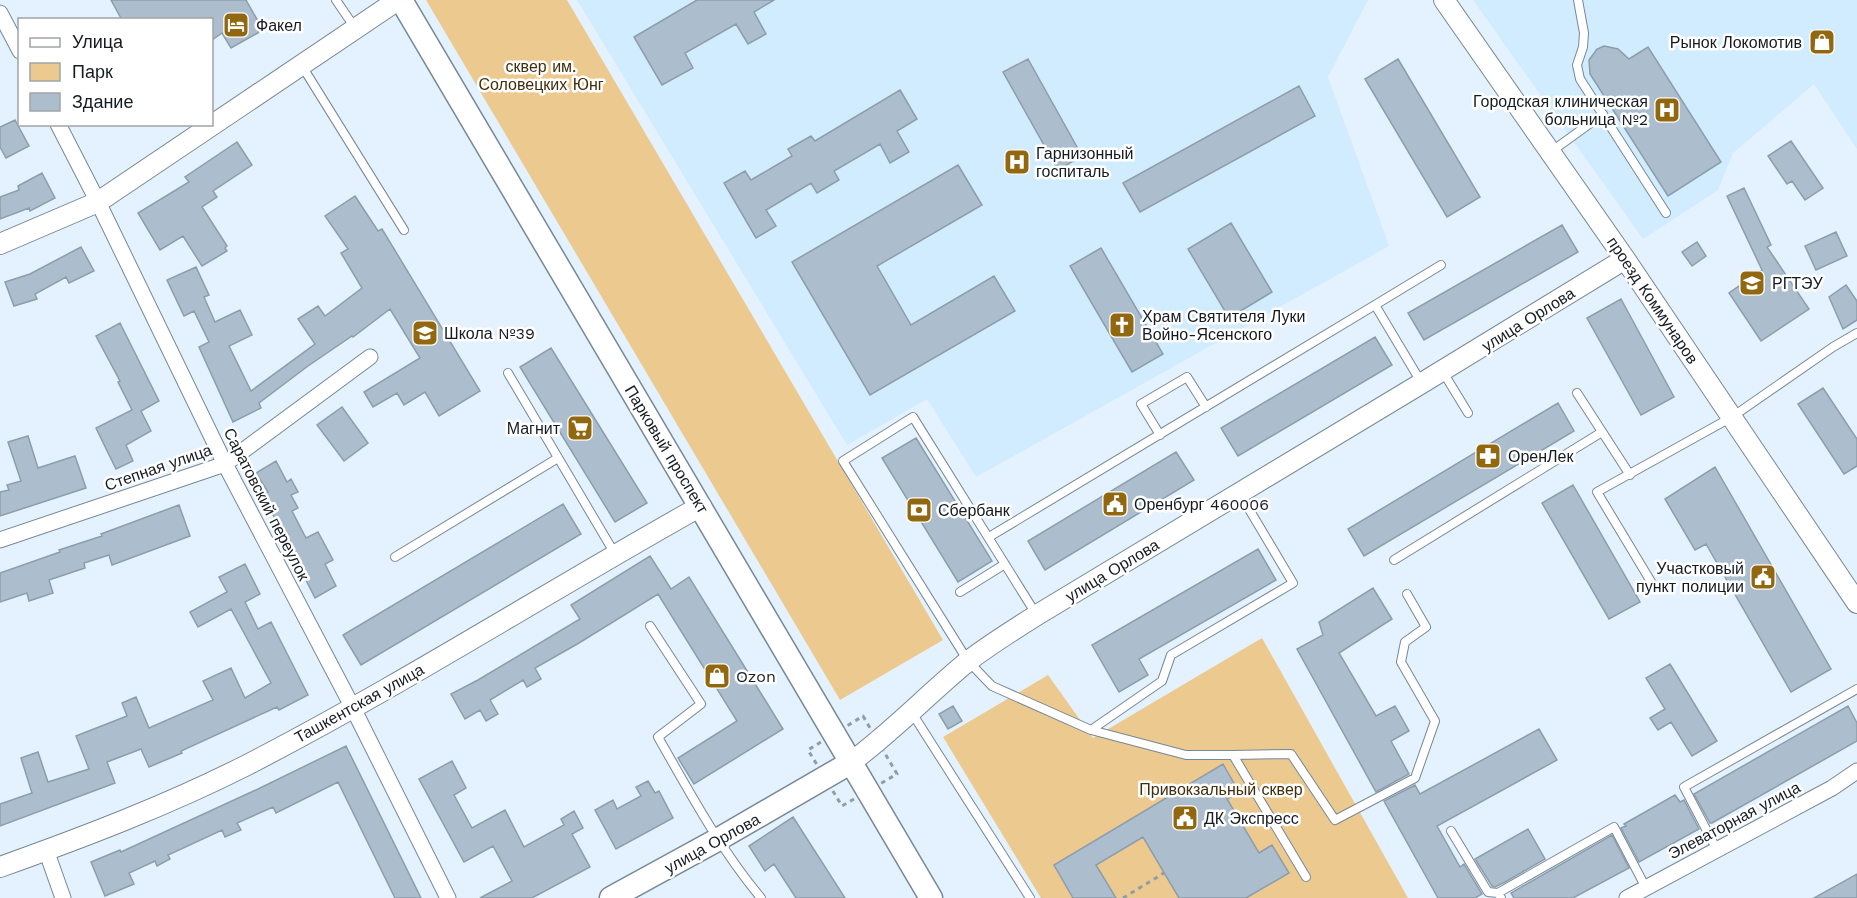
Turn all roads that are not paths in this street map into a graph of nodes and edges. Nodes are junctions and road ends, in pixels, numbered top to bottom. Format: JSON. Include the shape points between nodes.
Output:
{"nodes":[{"id":1,"x":336,"y":0,"type":"edge"},
{"id":2,"x":399,"y":0,"type":"edge"},
{"id":3,"x":1444,"y":0,"type":"edge"},
{"id":4,"x":1578,"y":0,"type":"edge"},
{"id":5,"x":0,"y":13,"type":"edge"},
{"id":6,"x":356,"y":28,"type":"junction"},
{"id":7,"x":18,"y":47,"type":"edge"},
{"id":8,"x":301,"y":65,"type":"junction"},
{"id":9,"x":1603,"y":114,"type":"junction"},
{"id":10,"x":213,"y":124,"type":"edge"},
{"id":11,"x":59,"y":126,"type":"edge"},
{"id":12,"x":211,"y":126,"type":"edge"},
{"id":13,"x":1550,"y":152,"type":"junction"},
{"id":14,"x":98,"y":202,"type":"junction"},
{"id":15,"x":1666,"y":213,"type":"dead end"},
{"id":16,"x":404,"y":230,"type":"dead end"},
{"id":17,"x":0,"y":244,"type":"edge"},
{"id":18,"x":1625,"y":259,"type":"junction"},
{"id":19,"x":1441,"y":265,"type":"dead end"},
{"id":20,"x":1375,"y":305,"type":"junction"},
{"id":21,"x":1857,"y":333,"type":"edge"},
{"id":22,"x":370,"y":357,"type":"dead end"},
{"id":23,"x":1442,"y":371,"type":"junction"},
{"id":24,"x":508,"y":373,"type":"dead end"},
{"id":25,"x":1422,"y":383,"type":"junction"},
{"id":26,"x":1577,"y":393,"type":"dead end"},
{"id":27,"x":1206,"y":407,"type":"junction"},
{"id":28,"x":1468,"y":413,"type":"dead end"},
{"id":29,"x":1732,"y":417,"type":"junction"},
{"id":30,"x":1602,"y":432,"type":"junction"},
{"id":31,"x":1160,"y":435,"type":"junction"},
{"id":32,"x":558,"y":458,"type":"junction"},
{"id":33,"x":225,"y":464,"type":"junction"},
{"id":34,"x":1630,"y":475,"type":"junction"},
{"id":35,"x":1240,"y":492,"type":"junction"},
{"id":36,"x":701,"y":506,"type":"junction"},
{"id":37,"x":989,"y":537,"type":"junction"},
{"id":38,"x":0,"y":540,"type":"edge"},
{"id":39,"x":615,"y":554,"type":"junction"},
{"id":40,"x":395,"y":557,"type":"dead end"},
{"id":41,"x":1394,"y":560,"type":"dead end"},
{"id":42,"x":1005,"y":564,"type":"junction"},
{"id":43,"x":1653,"y":585,"type":"dead end"},
{"id":44,"x":960,"y":592,"type":"dead end"},
{"id":45,"x":1407,"y":594,"type":"dead end"},
{"id":46,"x":1857,"y":603,"type":"edge"},
{"id":47,"x":1037,"y":615,"type":"junction"},
{"id":48,"x":650,"y":626,"type":"dead end"},
{"id":49,"x":968,"y":662,"type":"junction"},
{"id":50,"x":1857,"y":689,"type":"edge"},
{"id":51,"x":353,"y":708,"type":"junction"},
{"id":52,"x":912,"y":712,"type":"junction"},
{"id":53,"x":1091,"y":730,"type":"junction"},
{"id":54,"x":1233,"y":754,"type":"junction"},
{"id":55,"x":850,"y":763,"type":"junction"},
{"id":56,"x":1857,"y":771,"type":"edge"},
{"id":57,"x":1451,"y":831,"type":"dead end"},
{"id":58,"x":717,"y":840,"type":"junction"},
{"id":59,"x":46,"y":850,"type":"junction"},
{"id":60,"x":1717,"y":850,"type":"junction"},
{"id":61,"x":0,"y":867,"type":"edge"},
{"id":62,"x":1306,"y":877,"type":"dead end"},
{"id":63,"x":1646,"y":888,"type":"junction"},
{"id":64,"x":1499,"y":895,"type":"edge"},
{"id":65,"x":63,"y":898,"type":"edge"},
{"id":66,"x":448,"y":898,"type":"edge"},
{"id":67,"x":611,"y":898,"type":"edge"},
{"id":68,"x":761,"y":898,"type":"edge"},
{"id":69,"x":932,"y":898,"type":"edge"},
{"id":70,"x":1030,"y":898,"type":"edge"},
{"id":71,"x":1627,"y":898,"type":"edge"}],
"edges":[{"from":1,"to":6,"type":"lane"},
{"from":2,"to":6,"type":"street"},
{"from":2,"to":36,"type":"main road","name":"Парковый проспект"},
{"from":3,"to":13,"type":"street","name":"проезд Коммунаров"},
{"from":4,"to":9,"type":"lane","via":[[1584,33],[1577,65],[1580,79]]},
{"from":5,"to":7,"type":"street"},
{"from":6,"to":8,"type":"street"},
{"from":8,"to":10,"type":"street"},
{"from":8,"to":16,"type":"lane"},
{"from":9,"to":13,"type":"lane"},
{"from":9,"to":15,"type":"lane"},
{"from":11,"to":14,"type":"street","name":"Саратовский переулок"},
{"from":12,"to":14,"type":"street"},
{"from":13,"to":18,"type":"street","name":"проезд Коммунаров"},
{"from":14,"to":17,"type":"street"},
{"from":14,"to":33,"type":"street","name":"Саратовский переулок"},
{"from":18,"to":23,"type":"street","name":"улица Орлова"},
{"from":18,"to":29,"type":"street","name":"проезд Коммунаров"},
{"from":19,"to":20,"type":"lane"},
{"from":20,"to":25,"type":"lane"},
{"from":20,"to":27,"type":"lane"},
{"from":21,"to":29,"type":"lane"},
{"from":22,"to":33,"type":"street","name":"Степная улица"},
{"from":23,"to":25,"type":"street","name":"улица Орлова"},
{"from":23,"to":28,"type":"lane"},
{"from":24,"to":32,"type":"lane"},
{"from":25,"to":35,"type":"street","name":"улица Орлова"},
{"from":26,"to":30,"type":"lane"},
{"from":27,"to":31,"type":"lane"},
{"from":27,"to":31,"type":"lane","via":[[1187,377],[1140,404]]},
{"from":29,"to":34,"type":"lane"},
{"from":29,"to":46,"type":"street","name":"проезд Коммунаров"},
{"from":30,"to":34,"type":"lane"},
{"from":30,"to":41,"type":"lane"},
{"from":31,"to":37,"type":"lane"},
{"from":32,"to":39,"type":"lane"},
{"from":32,"to":40,"type":"lane"},
{"from":33,"to":38,"type":"street","name":"Степная улица"},
{"from":33,"to":51,"type":"street","name":"Саратовский переулок"},
{"from":34,"to":43,"type":"lane","via":[[1597,492]]},
{"from":35,"to":47,"type":"street","name":"улица Орлова"},
{"from":35,"to":53,"type":"lane","via":[[1293,583],[1171,655],[1162,681]]},
{"from":36,"to":39,"type":"street","name":"Ташкентская улица"},
{"from":36,"to":55,"type":"main road","name":"Парковый проспект"},
{"from":37,"to":42,"type":"lane"},
{"from":37,"to":49,"type":"lane","via":[[913,417],[843,461]]},
{"from":39,"to":51,"type":"street","name":"Ташкентская улица"},
{"from":42,"to":44,"type":"lane"},
{"from":42,"to":47,"type":"lane"},
{"from":45,"to":54,"type":"lane","via":[[1426,627],[1405,642],[1401,662],[1435,721],[1415,778],[1335,820],[1291,754]]},
{"from":47,"to":49,"type":"street","name":"улица Орлова"},
{"from":48,"to":58,"type":"lane","via":[[700,704],[658,737]]},
{"from":49,"to":52,"type":"street","name":"улица Орлова"},
{"from":49,"to":53,"type":"lane","via":[[992,686]]},
{"from":50,"to":60,"type":"lane","via":[[1684,787]]},
{"from":51,"to":59,"type":"street","name":"Ташкентская улица","via":[[246,765],[153,808]]},
{"from":51,"to":66,"type":"street","name":"Саратовский переулок"},
{"from":52,"to":55,"type":"street","name":"улица Орлова"},
{"from":52,"to":70,"type":"lane"},
{"from":53,"to":54,"type":"lane","via":[[1186,755]]},
{"from":54,"to":62,"type":"lane"},
{"from":55,"to":58,"type":"main road","name":"улица Орлова"},
{"from":55,"to":69,"type":"main road","name":"Парковый проспект"},
{"from":56,"to":60,"type":"street","name":"Элеваторная улица"},
{"from":57,"to":64,"type":"lane","via":[[1488,892]]},
{"from":58,"to":67,"type":"main road","name":"улица Орлова"},
{"from":58,"to":68,"type":"lane"},
{"from":59,"to":61,"type":"street","name":"Ташкентская улица"},
{"from":59,"to":65,"type":"street"},
{"from":60,"to":63,"type":"street","name":"Элеваторная улица"},
{"from":63,"to":64,"type":"lane","via":[[1614,827]]},
{"from":63,"to":71,"type":"street","name":"Элеваторная улица"}]}
